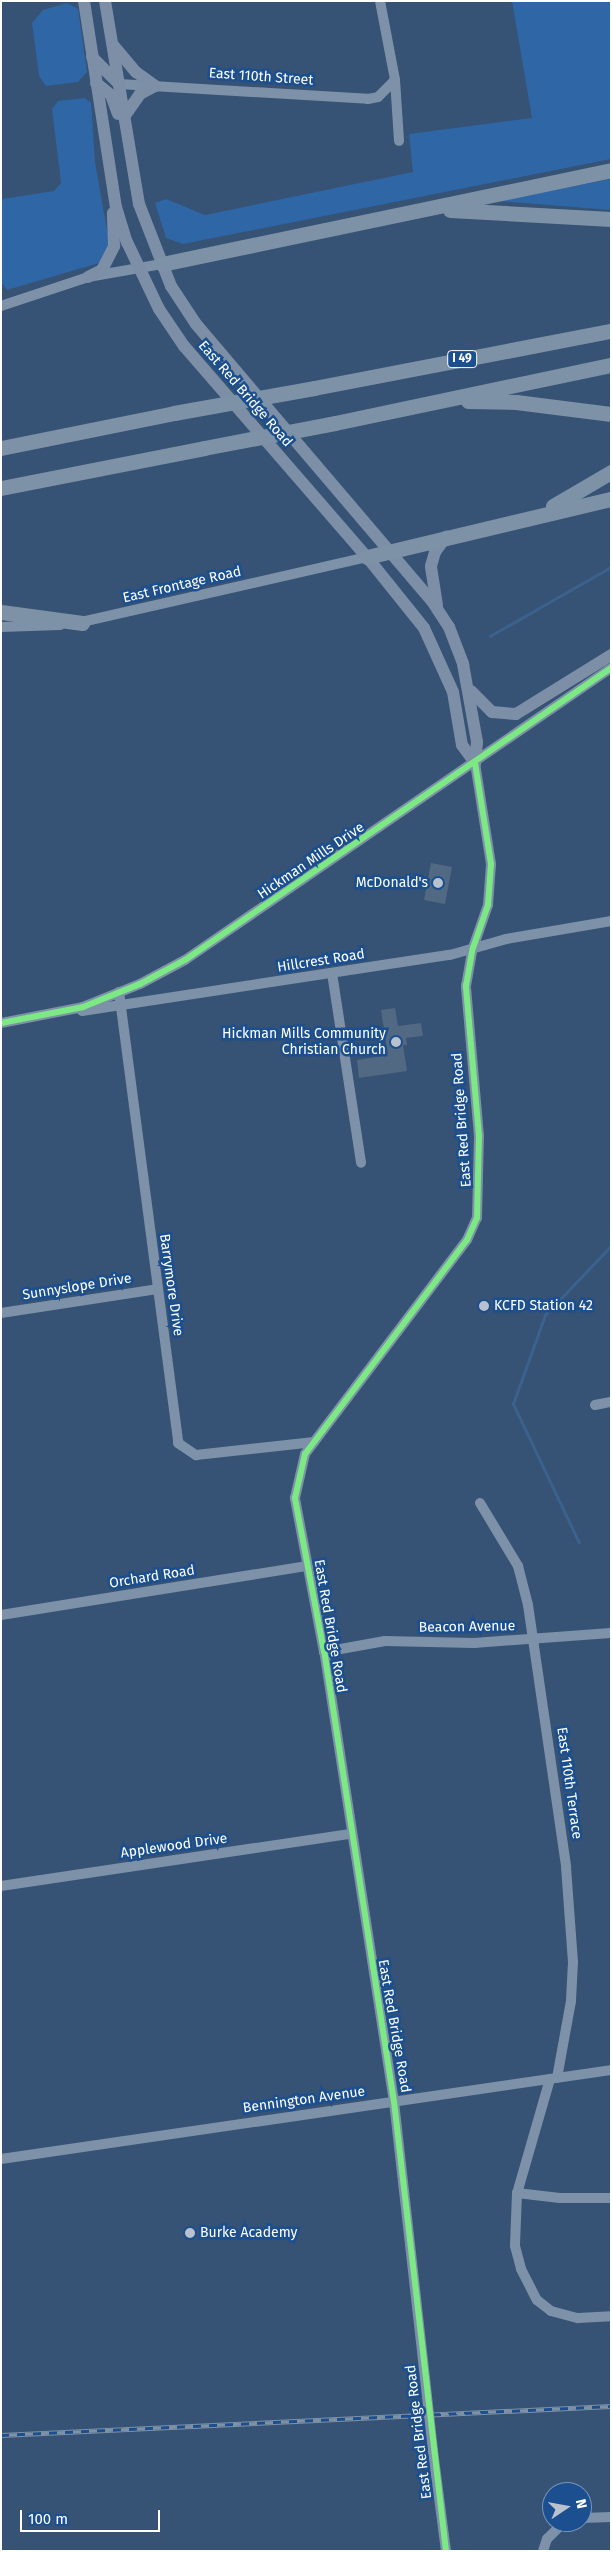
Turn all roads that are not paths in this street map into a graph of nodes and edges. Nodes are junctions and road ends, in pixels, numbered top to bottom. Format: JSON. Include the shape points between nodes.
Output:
{"nodes":[{"id":1,"x":84,"y":1,"type":"edge"},
{"id":2,"x":105,"y":1,"type":"edge"},
{"id":3,"x":380,"y":1,"type":"edge"},
{"id":4,"x":113,"y":44,"type":"junction"},
{"id":5,"x":92,"y":57,"type":"junction"},
{"id":6,"x":395,"y":80,"type":"junction"},
{"id":7,"x":96,"y":83,"type":"junction"},
{"id":8,"x":119,"y":84,"type":"junction"},
{"id":9,"x":155,"y":86,"type":"junction"},
{"id":10,"x":124,"y":117,"type":"junction"},
{"id":11,"x":127,"y":132,"type":"junction"},
{"id":12,"x":399,"y":141,"type":"dead end"},
{"id":13,"x":611,"y":170,"type":"edge"},
{"id":14,"x":110,"y":173,"type":"junction"},
{"id":15,"x":408,"y":211,"type":"junction"},
{"id":16,"x":611,"y":219,"type":"edge"},
{"id":17,"x":162,"y":264,"type":"junction"},
{"id":18,"x":138,"y":267,"type":"junction"},
{"id":19,"x":88,"y":277,"type":"junction"},
{"id":20,"x":1,"y":306,"type":"edge"},
{"id":21,"x":611,"y":327,"type":"edge"},
{"id":22,"x":611,"y":331,"type":"edge"},
{"id":23,"x":596,"y":334,"type":"junction"},
{"id":24,"x":611,"y":365,"type":"edge"},
{"id":25,"x":444,"y":400,"type":"junction"},
{"id":26,"x":610,"y":414,"type":"edge"},
{"id":27,"x":1,"y":448,"type":"edge"},
{"id":28,"x":611,"y":472,"type":"edge"},
{"id":29,"x":1,"y":488,"type":"edge"},
{"id":30,"x":611,"y":499,"type":"edge"},
{"id":31,"x":534,"y":516,"type":"junction"},
{"id":32,"x":446,"y":537,"type":"junction"},
{"id":33,"x":392,"y":550,"type":"junction"},
{"id":34,"x":367,"y":556,"type":"junction"},
{"id":35,"x":1,"y":612,"type":"edge"},
{"id":36,"x":439,"y":612,"type":"junction"},
{"id":37,"x":82,"y":623,"type":"junction"},
{"id":38,"x":1,"y":627,"type":"edge"},
{"id":39,"x":611,"y":655,"type":"edge"},
{"id":40,"x":611,"y":668,"type":"edge"},
{"id":41,"x":468,"y":687,"type":"junction"},
{"id":42,"x":475,"y":763,"type":"junction"},
{"id":43,"x":611,"y":921,"type":"edge"},
{"id":44,"x":473,"y":948,"type":"junction"},
{"id":45,"x":332,"y":973,"type":"junction"},
{"id":46,"x":119,"y":992,"type":"junction"},
{"id":47,"x":121,"y":1006,"type":"junction"},
{"id":48,"x":33,"y":1018,"type":"junction"},
{"id":49,"x":1,"y":1023,"type":"edge"},
{"id":50,"x":361,"y":1163,"type":"dead end"},
{"id":51,"x":157,"y":1289,"type":"junction"},
{"id":52,"x":1,"y":1313,"type":"edge"},
{"id":53,"x":611,"y":1402,"type":"edge"},
{"id":54,"x":595,"y":1405,"type":"dead end"},
{"id":55,"x":314,"y":1442,"type":"junction"},
{"id":56,"x":480,"y":1503,"type":"dead end"},
{"id":57,"x":306,"y":1566,"type":"junction"},
{"id":58,"x":1,"y":1616,"type":"edge"},
{"id":59,"x":611,"y":1633,"type":"edge"},
{"id":60,"x":536,"y":1639,"type":"junction"},
{"id":61,"x":324,"y":1652,"type":"junction"},
{"id":62,"x":350,"y":1834,"type":"junction"},
{"id":63,"x":1,"y":1886,"type":"edge"},
{"id":64,"x":611,"y":2070,"type":"edge"},
{"id":65,"x":553,"y":2078,"type":"junction"},
{"id":66,"x":394,"y":2102,"type":"junction"},
{"id":67,"x":1,"y":2159,"type":"edge"},
{"id":68,"x":517,"y":2193,"type":"junction"},
{"id":69,"x":611,"y":2198,"type":"edge"},
{"id":70,"x":611,"y":2316,"type":"edge"},
{"id":71,"x":611,"y":2517,"type":"edge"},
{"id":72,"x":592,"y":2518,"type":"edge"},
{"id":73,"x":554,"y":2532,"type":"edge"},
{"id":74,"x":446,"y":2551,"type":"edge"},
{"id":75,"x":543,"y":2551,"type":"edge"}],
"edges":[{"from":1,"to":5,"type":"main road","name":"East Red Bridge Road"},
{"from":2,"to":4,"type":"main road","name":"East Red Bridge Road"},
{"from":3,"to":6,"type":"street"},
{"from":4,"to":8,"type":"main road","name":"East Red Bridge Road"},
{"from":4,"to":9,"type":"main road","via":[[136,72]]},
{"from":5,"to":7,"type":"main road","name":"East Red Bridge Road"},
{"from":5,"to":8,"type":"main road"},
{"from":6,"to":9,"type":"street","name":"East 110th Street","via":[[378,97],[368,99]]},
{"from":6,"to":12,"type":"street"},
{"from":7,"to":11,"type":"main road","via":[[111,95]]},
{"from":7,"to":14,"type":"main road","name":"East Red Bridge Road"},
{"from":8,"to":9,"type":"street","name":"East 110th Street"},
{"from":8,"to":10,"type":"main road","name":"East Red Bridge Road"},
{"from":9,"to":10,"type":"main road","via":[[140,94]]},
{"from":10,"to":11,"type":"main road","name":"East Red Bridge Road"},
{"from":11,"to":17,"type":"main road","name":"East Red Bridge Road","via":[[139,204]]},
{"from":13,"to":15,"type":"highway"},
{"from":14,"to":18,"type":"main road","name":"East Red Bridge Road","via":[[119,216]]},
{"from":14,"to":19,"type":"main road","via":[[114,246],[102,270]]},
{"from":15,"to":16,"type":"highway","via":[[477,209]]},
{"from":15,"to":17,"type":"highway"},
{"from":17,"to":18,"type":"street"},
{"from":17,"to":33,"type":"main road","name":"East Red Bridge Road","via":[[196,324]]},
{"from":18,"to":19,"type":"street"},
{"from":18,"to":34,"type":"main road","name":"East Red Bridge Road","via":[[159,309],[184,346]]},
{"from":19,"to":20,"type":"street"},
{"from":21,"to":23,"type":"highway"},
{"from":22,"to":23,"type":"highway","number":"I 49"},
{"from":23,"to":27,"type":"highway","number":"I 49","bridge":true},
{"from":24,"to":25,"type":"highway"},
{"from":25,"to":26,"type":"highway","via":[[516,402]]},
{"from":25,"to":29,"type":"highway","bridge":true},
{"from":28,"to":31,"type":"highway"},
{"from":30,"to":31,"type":"highway"},
{"from":31,"to":32,"type":"highway"},
{"from":32,"to":33,"type":"highway"},
{"from":32,"to":36,"type":"main road","via":[[434,552],[431,566]]},
{"from":33,"to":34,"type":"highway"},
{"from":33,"to":36,"type":"main road","name":"East Red Bridge Road"},
{"from":34,"to":37,"type":"street","name":"East Frontage Road"},
{"from":34,"to":42,"type":"main road","name":"East Red Bridge Road","via":[[424,628],[441,659],[453,692],[462,745]]},
{"from":35,"to":37,"type":"highway"},
{"from":36,"to":41,"type":"main road","name":"East Red Bridge Road","via":[[452,636]]},
{"from":37,"to":38,"type":"street","name":"East Frontage Road"},
{"from":39,"to":41,"type":"main road","via":[[516,714],[492,712]]},
{"from":40,"to":42,"type":"street","name":"Hickman Mills Drive"},
{"from":41,"to":42,"type":"main road","name":"East Red Bridge Road","via":[[477,742]]},
{"from":42,"to":44,"type":"street","name":"East Red Bridge Road","via":[[491,885]]},
{"from":42,"to":46,"type":"street","name":"Hickman Mills Drive","via":[[186,960]]},
{"from":43,"to":44,"type":"street","name":"Hillcrest Road"},
{"from":44,"to":45,"type":"street","name":"Hillcrest Road"},
{"from":44,"to":55,"type":"street","name":"East Red Bridge Road","via":[[466,1002],[479,1136],[477,1218],[468,1240]]},
{"from":45,"to":47,"type":"street","name":"Hillcrest Road"},
{"from":45,"to":50,"type":"street"},
{"from":46,"to":47,"type":"street","name":"Barrymore Drive"},
{"from":46,"to":48,"type":"street","name":"Hickman Mills Drive","via":[[83,1007]]},
{"from":47,"to":48,"type":"street","name":"Hillcrest Road"},
{"from":47,"to":51,"type":"street","name":"Barrymore Drive"},
{"from":48,"to":49,"type":"street","name":"Hickman Mills Drive"},
{"from":51,"to":52,"type":"street","name":"Sunnyslope Drive"},
{"from":51,"to":55,"type":"street","name":"Barrymore Drive","via":[[178,1443],[196,1456]]},
{"from":53,"to":54,"type":"street"},
{"from":55,"to":57,"type":"street","name":"East Red Bridge Road","via":[[297,1478],[295,1498]]},
{"from":56,"to":60,"type":"street","name":"East 110th Terrace","via":[[518,1566]]},
{"from":57,"to":58,"type":"street","name":"Orchard Road"},
{"from":57,"to":61,"type":"street","name":"East Red Bridge Road"},
{"from":59,"to":60,"type":"street","name":"Beacon Avenue"},
{"from":60,"to":61,"type":"street","name":"Beacon Avenue","via":[[385,1641]]},
{"from":60,"to":65,"type":"street","name":"East 110th Terrace","via":[[572,1930],[571,2001]]},
{"from":61,"to":62,"type":"street","name":"East Red Bridge Road"},
{"from":62,"to":63,"type":"street","name":"Applewood Drive"},
{"from":62,"to":66,"type":"street","name":"East Red Bridge Road"},
{"from":64,"to":65,"type":"street","name":"Bennington Avenue"},
{"from":65,"to":66,"type":"street","name":"Bennington Avenue"},
{"from":65,"to":68,"type":"street","name":"East 110th Terrace"},
{"from":66,"to":67,"type":"street","name":"Bennington Avenue"},
{"from":66,"to":74,"type":"street","name":"East Red Bridge Road","bridge":true},
{"from":68,"to":69,"type":"street","via":[[560,2198]]},
{"from":68,"to":70,"type":"street","name":"East 110th Terrace","via":[[515,2246],[533,2292],[551,2311],[564,2316]]},
{"from":71,"to":72,"type":"street"},
{"from":73,"to":75,"type":"street","via":[[547,2539]]}]}
